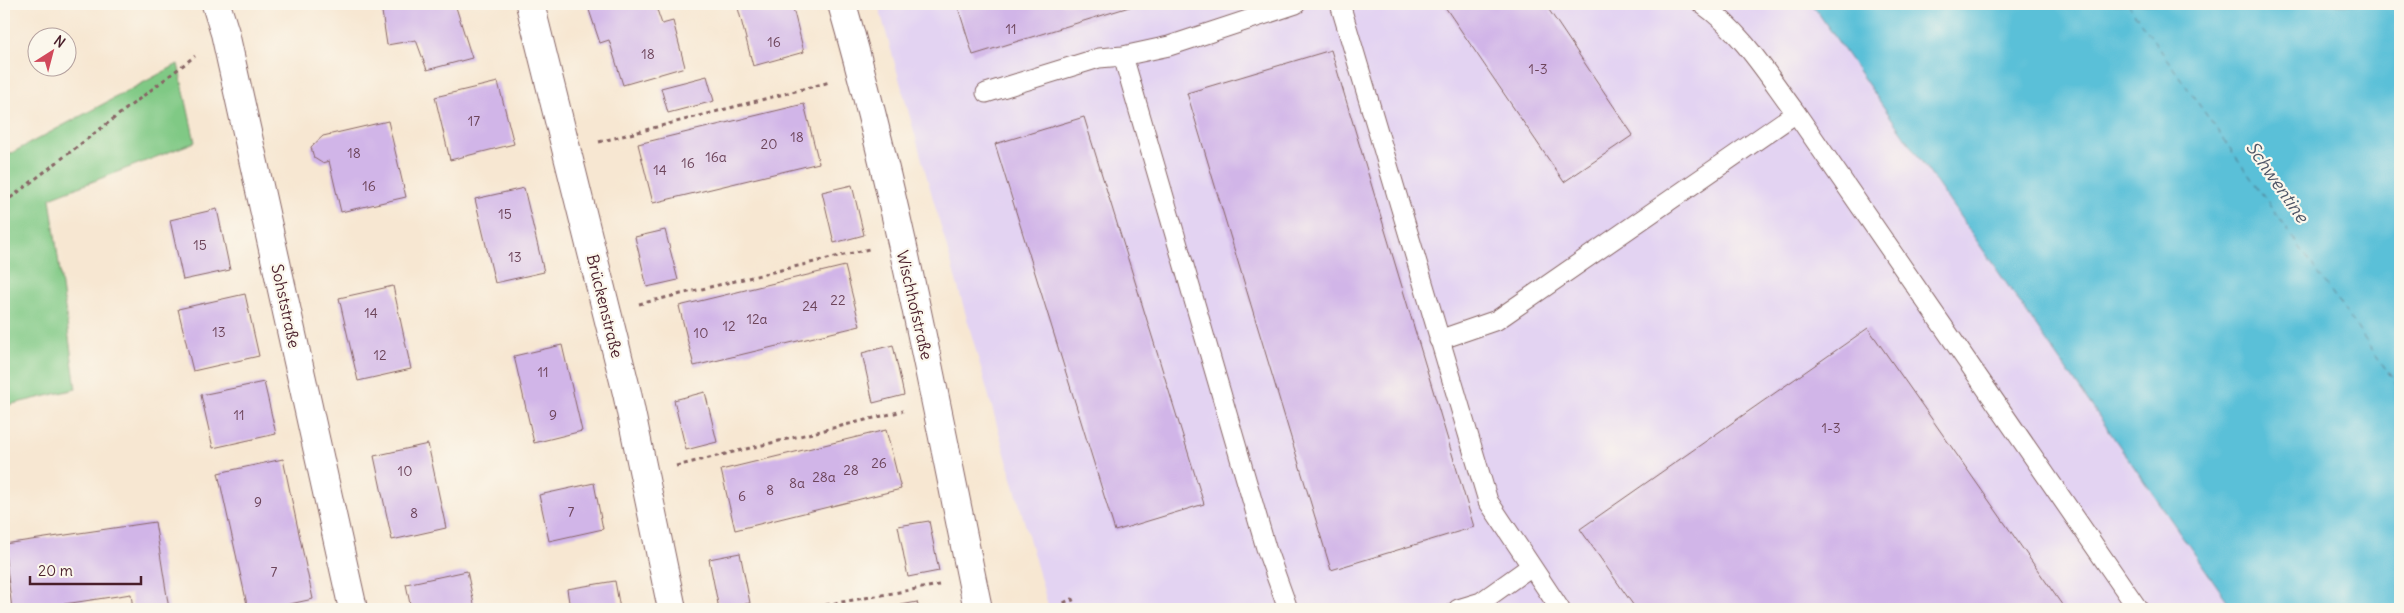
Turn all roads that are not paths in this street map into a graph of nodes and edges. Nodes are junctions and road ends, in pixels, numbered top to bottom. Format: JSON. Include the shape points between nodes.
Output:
{"nodes":[{"id":1,"x":216,"y":4,"type":"edge"},
{"id":2,"x":530,"y":4,"type":"edge"},
{"id":3,"x":842,"y":4,"type":"edge"},
{"id":4,"x":1296,"y":4,"type":"edge"},
{"id":5,"x":1340,"y":4,"type":"edge"},
{"id":6,"x":1702,"y":4,"type":"edge"},
{"id":7,"x":1123,"y":56,"type":"junction"},
{"id":8,"x":986,"y":93,"type":"dead end"},
{"id":9,"x":1796,"y":114,"type":"junction"},
{"id":10,"x":1439,"y":340,"type":"junction"},
{"id":11,"x":1530,"y":567,"type":"junction"},
{"id":12,"x":353,"y":609,"type":"edge"},
{"id":13,"x":672,"y":609,"type":"edge"},
{"id":14,"x":978,"y":609,"type":"edge"},
{"id":15,"x":1288,"y":609,"type":"edge"},
{"id":16,"x":1458,"y":609,"type":"edge"},
{"id":17,"x":1560,"y":609,"type":"edge"},
{"id":18,"x":2138,"y":609,"type":"edge"}],
"edges":[{"from":1,"to":12,"type":"street","name":"Sohststraße"},
{"from":2,"to":13,"type":"street","name":"Brückenstraße","via":[[607,312]]},
{"from":3,"to":14,"type":"street","name":"Wischhofstraße","via":[[862,73],[900,241]]},
{"from":4,"to":7,"type":"lane","via":[[1169,46]]},
{"from":5,"to":10,"type":"lane"},
{"from":6,"to":9,"type":"lane","via":[[1739,36]]},
{"from":7,"to":8,"type":"lane","via":[[1099,58]]},
{"from":7,"to":15,"type":"lane","via":[[1266,548]]},
{"from":9,"to":10,"type":"lane","via":[[1497,320]]},
{"from":9,"to":18,"type":"lane"},
{"from":10,"to":11,"type":"lane","via":[[1488,501]]},
{"from":11,"to":16,"type":"lane","via":[[1481,602]]},
{"from":11,"to":17,"type":"lane"}]}
